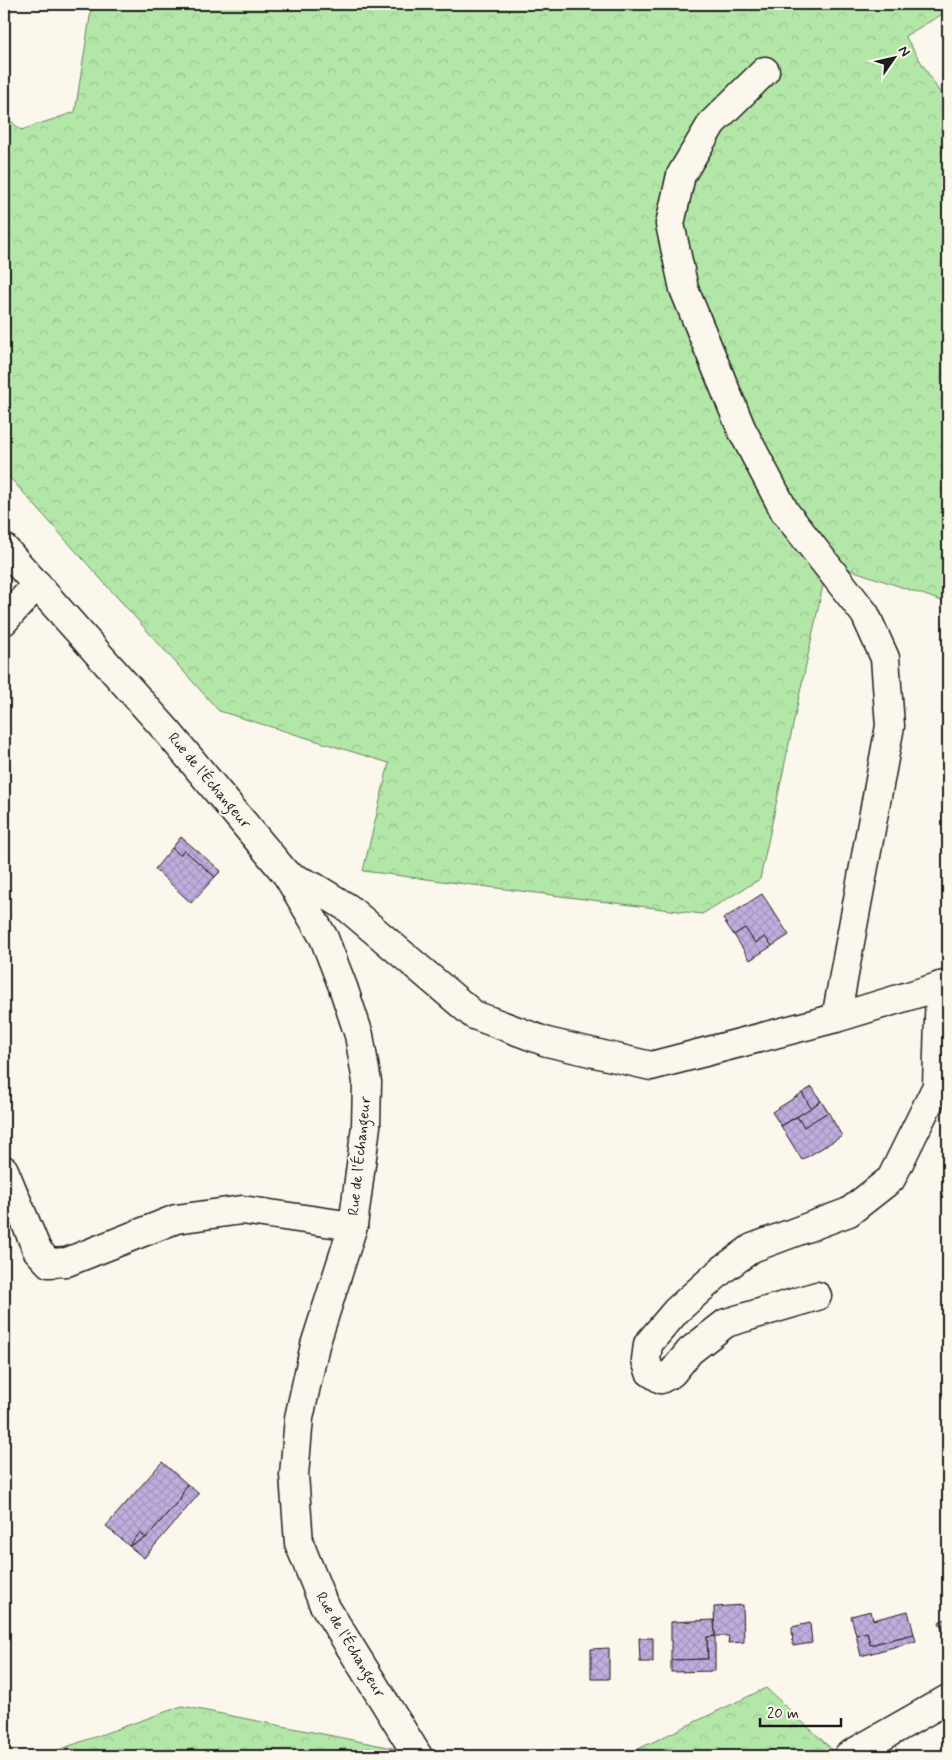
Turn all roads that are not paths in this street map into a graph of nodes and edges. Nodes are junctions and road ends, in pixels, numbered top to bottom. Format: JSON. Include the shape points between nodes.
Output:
{"nodes":[{"id":1,"x":765,"y":71,"type":"dead end"},
{"id":2,"x":4,"y":548,"type":"edge"},
{"id":3,"x":37,"y":584,"type":"junction"},
{"id":4,"x":4,"y":621,"type":"edge"},
{"id":5,"x":286,"y":875,"type":"junction"},
{"id":6,"x":944,"y":985,"type":"edge"},
{"id":7,"x":836,"y":1018,"type":"junction"},
{"id":8,"x":4,"y":1170,"type":"edge"},
{"id":9,"x":354,"y":1226,"type":"junction"},
{"id":10,"x":817,"y":1296,"type":"dead end"},
{"id":11,"x":948,"y":1699,"type":"edge"},
{"id":12,"x":894,"y":1744,"type":"edge"},
{"id":13,"x":418,"y":1756,"type":"edge"},
{"id":14,"x":848,"y":1756,"type":"edge"}],
"edges":[{"from":1,"to":7,"type":"street","via":[[712,123],[681,175],[670,224],[684,289],[741,428],[785,512],[866,614],[885,658],[890,726]]},
{"from":2,"to":3,"type":"street","name":"Rue de l'Échangeur"},
{"from":3,"to":4,"type":"street"},
{"from":3,"to":5,"type":"street","name":"Rue de l'Échangeur","via":[[228,802]]},
{"from":5,"to":7,"type":"street","via":[[314,887],[348,908],[474,1016],[547,1042],[651,1066]]},
{"from":5,"to":9,"type":"street","name":"Rue de l'Échangeur","via":[[324,938],[359,1035],[367,1082],[366,1126]]},
{"from":6,"to":7,"type":"street"},
{"from":6,"to":10,"type":"street","via":[[937,1086],[892,1179],[849,1212],[752,1248],[722,1270],[676,1310],[648,1344],[646,1360],[650,1372],[661,1379],[672,1373],[690,1351],[726,1323]]},
{"from":8,"to":9,"type":"street","via":[[37,1250],[49,1263],[67,1262],[176,1219],[242,1210]]},
{"from":9,"to":13,"type":"street","name":"Rue de l'Échangeur","via":[[315,1346],[299,1418],[294,1475],[299,1543],[323,1603]]},
{"from":11,"to":12,"type":"street"},
{"from":12,"to":14,"type":"street"}]}
